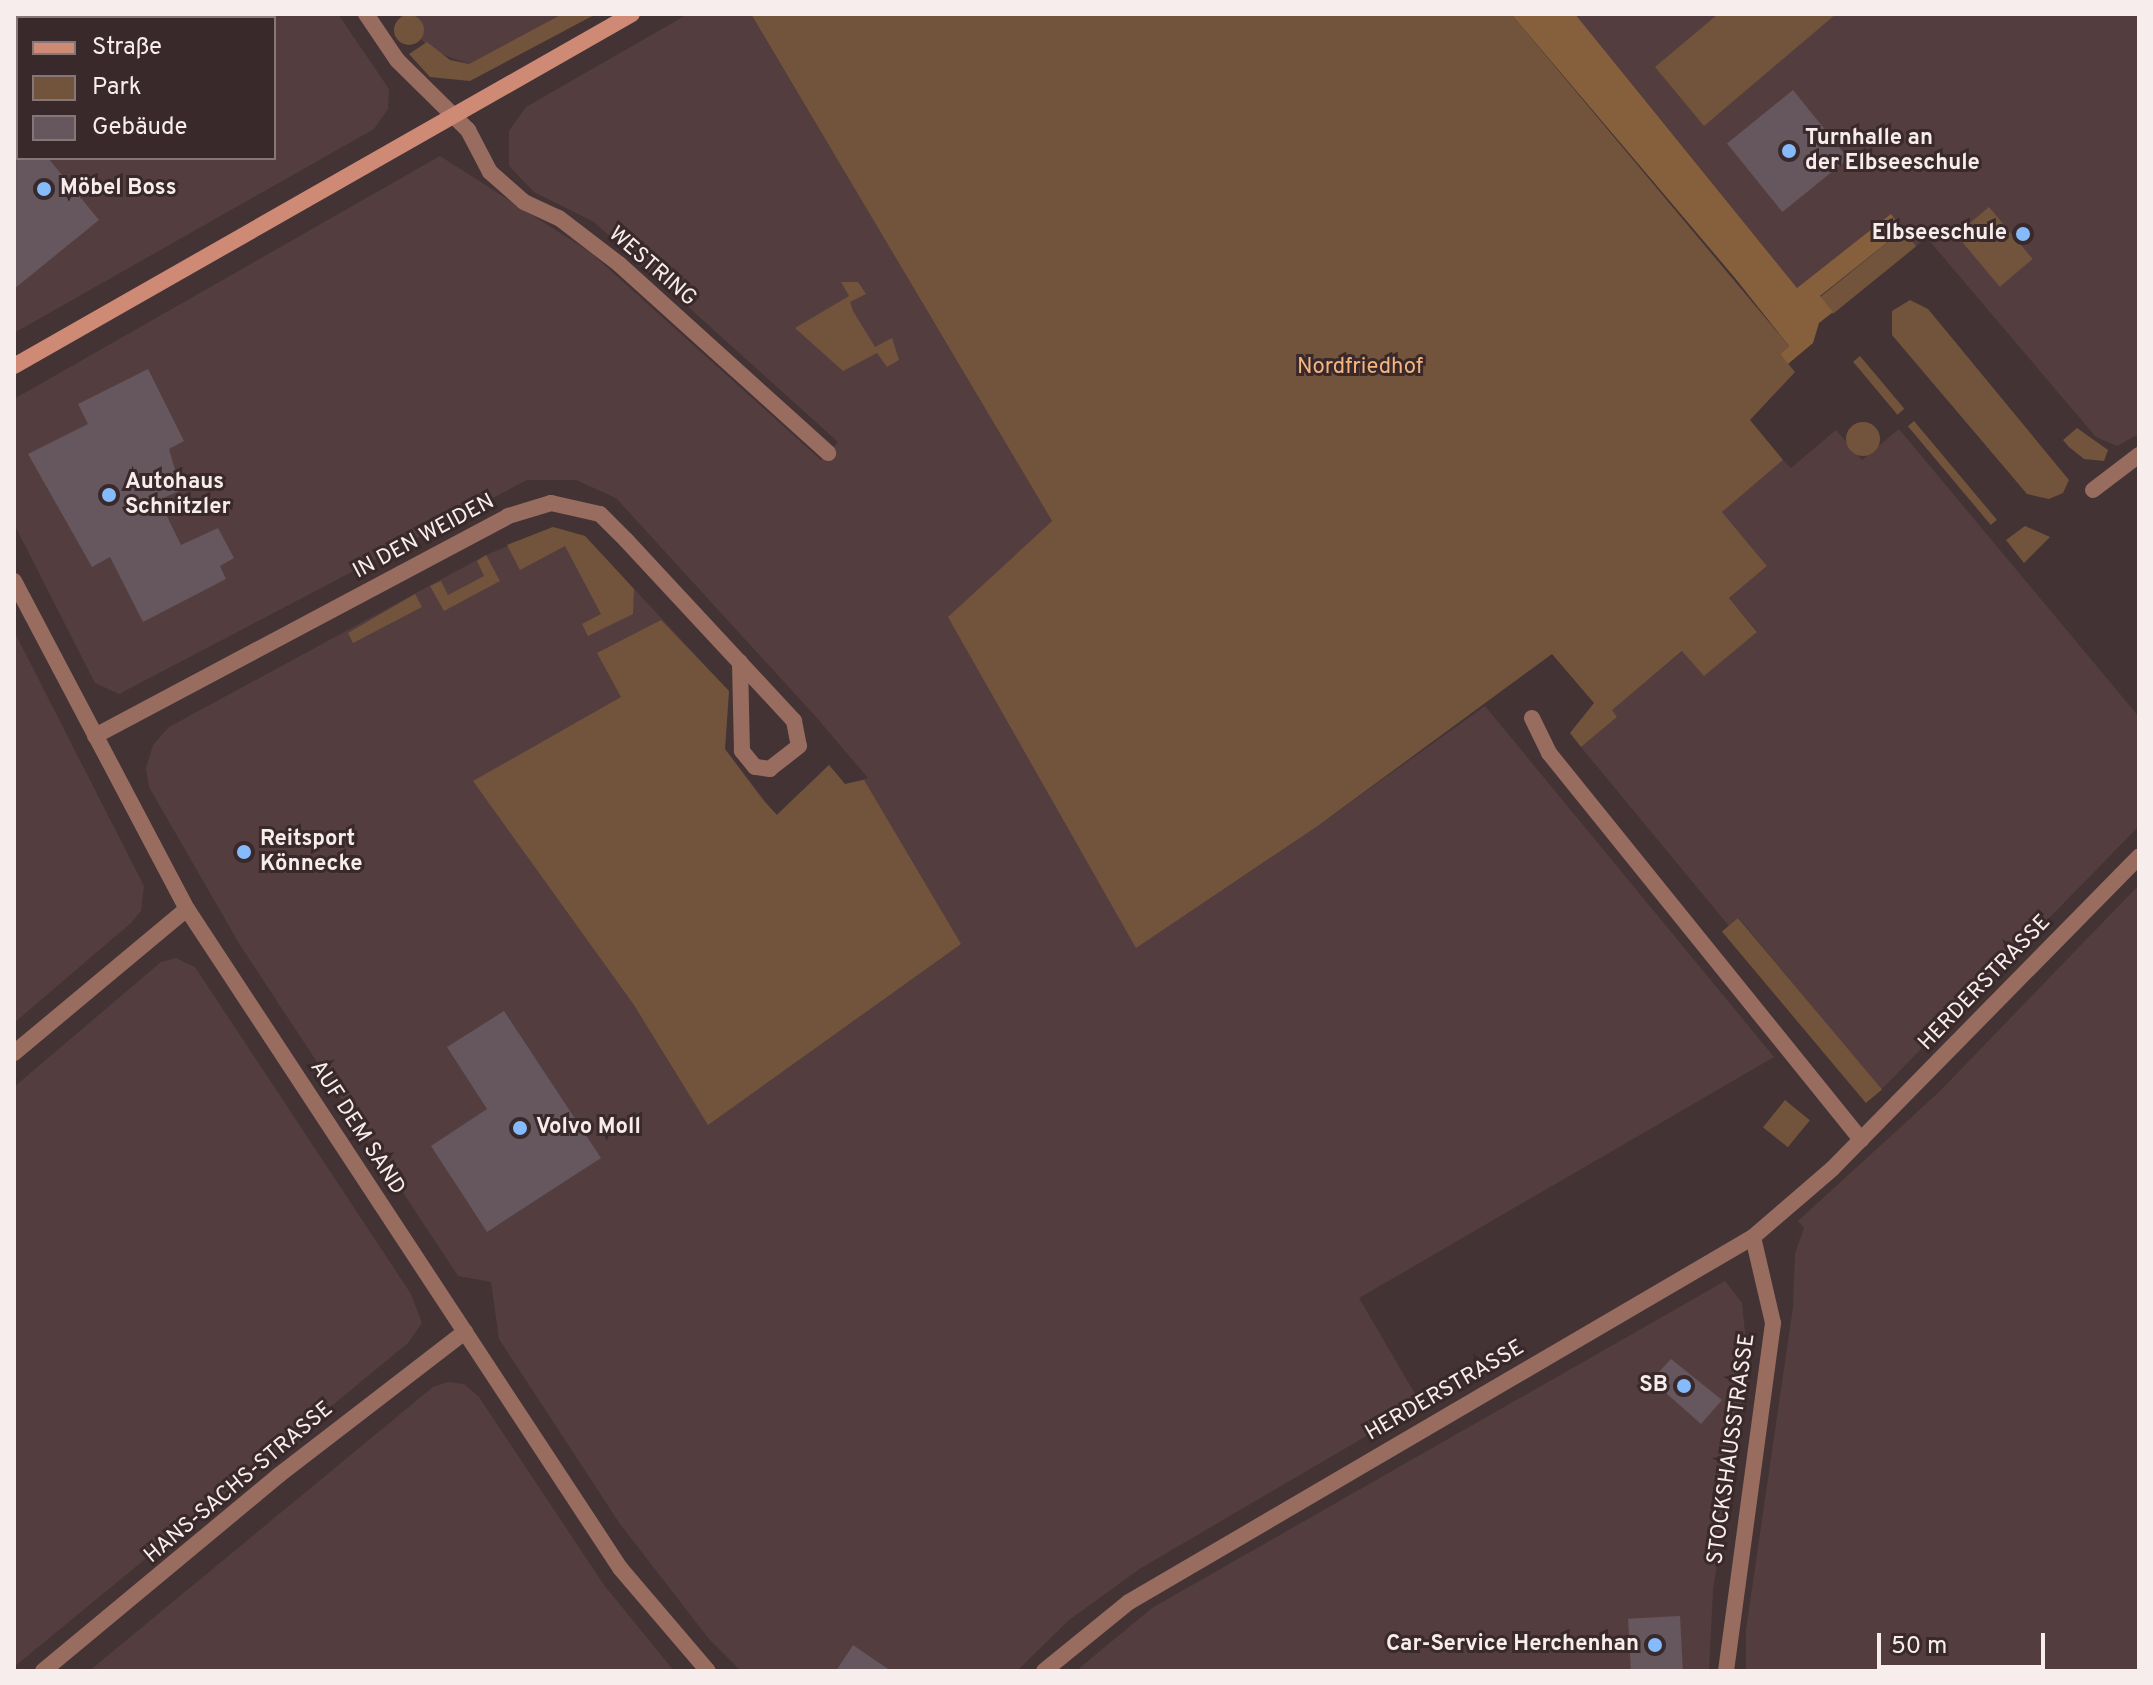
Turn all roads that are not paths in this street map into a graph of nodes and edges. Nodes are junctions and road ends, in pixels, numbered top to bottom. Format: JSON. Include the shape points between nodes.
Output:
{"nodes":[{"id":1,"x":366,"y":14,"type":"edge"},
{"id":2,"x":632,"y":14,"type":"edge"},
{"id":3,"x":454,"y":115,"type":"junction"},
{"id":4,"x":14,"y":366,"type":"edge"},
{"id":5,"x":828,"y":453,"type":"dead end"},
{"id":6,"x":2139,"y":455,"type":"edge"},
{"id":7,"x":2093,"y":490,"type":"dead end"},
{"id":8,"x":14,"y":581,"type":"edge"},
{"id":9,"x":740,"y":662,"type":"junction"},
{"id":10,"x":1532,"y":718,"type":"dead end"},
{"id":11,"x":95,"y":736,"type":"junction"},
{"id":12,"x":2139,"y":857,"type":"edge"},
{"id":13,"x":187,"y":909,"type":"junction"},
{"id":14,"x":14,"y":1053,"type":"edge"},
{"id":15,"x":1861,"y":1140,"type":"junction"},
{"id":16,"x":1753,"y":1237,"type":"junction"},
{"id":17,"x":465,"y":1332,"type":"junction"},
{"id":18,"x":43,"y":1671,"type":"edge"},
{"id":19,"x":708,"y":1671,"type":"edge"},
{"id":20,"x":1044,"y":1671,"type":"edge"},
{"id":21,"x":1726,"y":1671,"type":"edge"}],
"edges":[{"from":1,"to":3,"type":"street","name":"WESTRING","via":[[397,60]]},
{"from":2,"to":3,"type":"main road"},
{"from":3,"to":4,"type":"main road"},
{"from":3,"to":5,"type":"street","name":"WESTRING","via":[[501,182],[619,264]]},
{"from":6,"to":7,"type":"street"},
{"from":8,"to":11,"type":"street","name":"AUF DEM SAND"},
{"from":9,"to":9,"type":"street","name":"IN DEN WEIDEN","via":[[794,721],[799,746],[770,769],[755,767],[742,751]]},
{"from":9,"to":11,"type":"street","name":"IN DEN WEIDEN","via":[[600,514],[551,503],[508,516]]},
{"from":10,"to":15,"type":"street","via":[[1549,753]]},
{"from":11,"to":13,"type":"street","name":"AUF DEM SAND"},
{"from":12,"to":15,"type":"street","name":"HERDERSTRASSE"},
{"from":13,"to":14,"type":"street"},
{"from":13,"to":17,"type":"street","name":"AUF DEM SAND"},
{"from":15,"to":16,"type":"street","name":"HERDERSTRASSE"},
{"from":16,"to":20,"type":"street","name":"HERDERSTRASSE","via":[[1129,1602]]},
{"from":16,"to":21,"type":"street","name":"STOCKSHAUSSTRASSE","via":[[1773,1323]]},
{"from":17,"to":18,"type":"street","name":"HANS-SACHS-STRASSE","via":[[279,1475]]},
{"from":17,"to":19,"type":"street","name":"AUF DEM SAND","via":[[620,1568]]}]}
